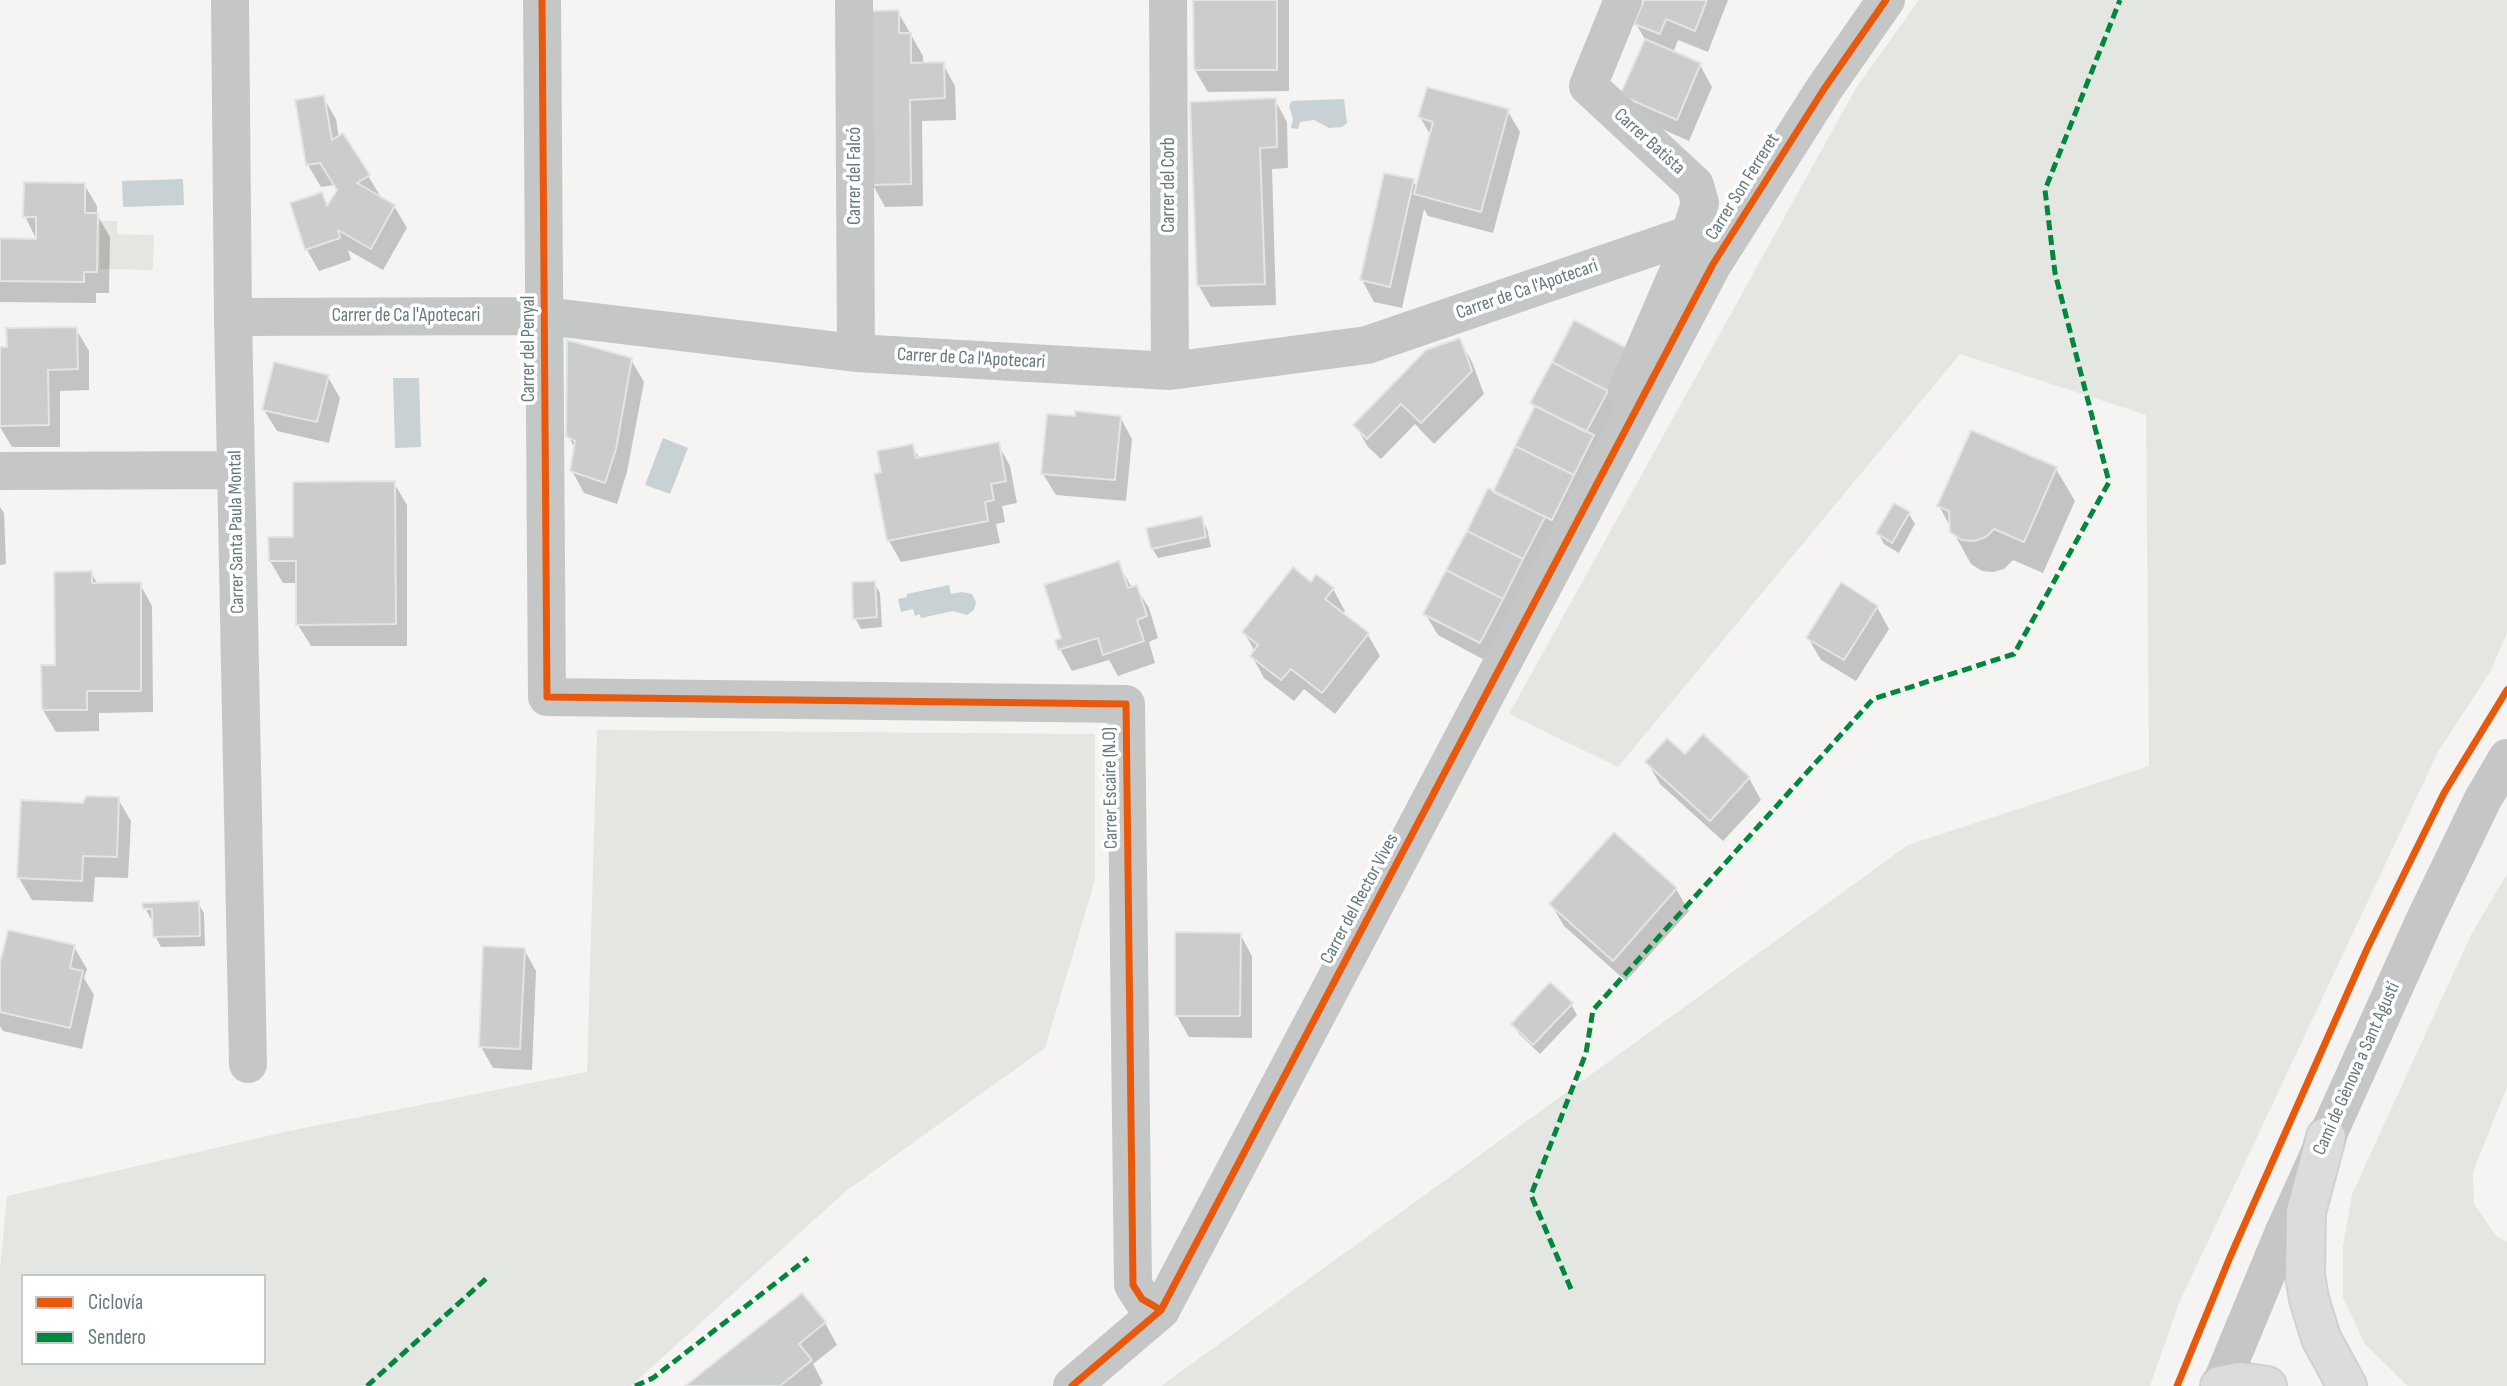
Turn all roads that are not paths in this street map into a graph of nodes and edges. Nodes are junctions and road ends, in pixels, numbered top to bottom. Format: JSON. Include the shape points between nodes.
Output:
{"nodes":[{"id":1,"x":230,"y":0,"type":"edge"},
{"id":2,"x":542,"y":0,"type":"edge"},
{"id":3,"x":854,"y":0,"type":"edge"},
{"id":4,"x":1168,"y":0,"type":"edge"},
{"id":5,"x":1623,"y":0,"type":"edge"},
{"id":6,"x":1886,"y":0,"type":"edge"},
{"id":7,"x":1691,"y":234,"type":"junction"},
{"id":8,"x":545,"y":316,"type":"junction"},
{"id":9,"x":233,"y":317,"type":"junction"},
{"id":10,"x":856,"y":353,"type":"junction"},
{"id":11,"x":1170,"y":370,"type":"junction"},
{"id":12,"x":1643,"y":400,"type":"junction"},
{"id":13,"x":236,"y":470,"type":"junction"},
{"id":14,"x":0,"y":471,"type":"edge"},
{"id":15,"x":547,"y":697,"type":"joint"},
{"id":16,"x":2507,"y":758,"type":"edge"},
{"id":17,"x":248,"y":1064,"type":"dead end"},
{"id":18,"x":2326,"y":1138,"type":"junction"},
{"id":19,"x":1161,"y":1310,"type":"junction"},
{"id":20,"x":1072,"y":1386,"type":"edge"},
{"id":21,"x":2220,"y":1386,"type":"edge"},
{"id":22,"x":2267,"y":1386,"type":"edge"},
{"id":23,"x":2347,"y":1386,"type":"edge"}],
"edges":[{"from":1,"to":9,"type":"street","name":"Carrer Santa Paula Montal"},
{"from":2,"to":8,"type":"street","name":"Carrer del Penyal"},
{"from":3,"to":10,"type":"street","name":"Carrer del Falcó"},
{"from":4,"to":11,"type":"street","name":"Carrer del Corb"},
{"from":5,"to":7,"type":"street","name":"Carrer Batista","via":[[1588,86],[1695,184],[1700,203]]},
{"from":6,"to":12,"type":"street","name":"Carrer Son Ferreret","via":[[1713,264]]},
{"from":7,"to":11,"type":"street","name":"Carrer de Ca l'Apotecari","via":[[1367,345]]},
{"from":7,"to":12,"type":"street","name":"Carrer Batista","via":[[1627,390]]},
{"from":8,"to":9,"type":"street","name":"Carrer de Ca l'Apotecari"},
{"from":8,"to":10,"type":"street","name":"Carrer de Ca l'Apotecari"},
{"from":8,"to":15,"type":"street","name":"Carrer del Penyal"},
{"from":9,"to":13,"type":"street","name":"Carrer Santa Paula Montal"},
{"from":10,"to":11,"type":"street","name":"Carrer de Ca l'Apotecari"},
{"from":12,"to":19,"type":"street","name":"Carrer del Rector Vives"},
{"from":13,"to":14,"type":"street"},
{"from":13,"to":17,"type":"street","name":"Carrer Santa Paula Montal"},
{"from":15,"to":19,"type":"street","name":"Carrer Escaire (N.O)","via":[[1126,704],[1133,1285],[1142,1299]]},
{"from":16,"to":18,"type":"street","name":"Camí de Gènova a Sant Agustí","via":[[2458,846]]},
{"from":18,"to":21,"type":"street","name":"Camí de Gènova a Sant Agustí"},
{"from":18,"to":23,"type":"highway","via":[[2306,1213],[2305,1275],[2320,1338]]},
{"from":19,"to":20,"type":"street","name":"Carrer del Rector Vives"},
{"from":21,"to":22,"type":"highway","via":[[2240,1381]]}]}
